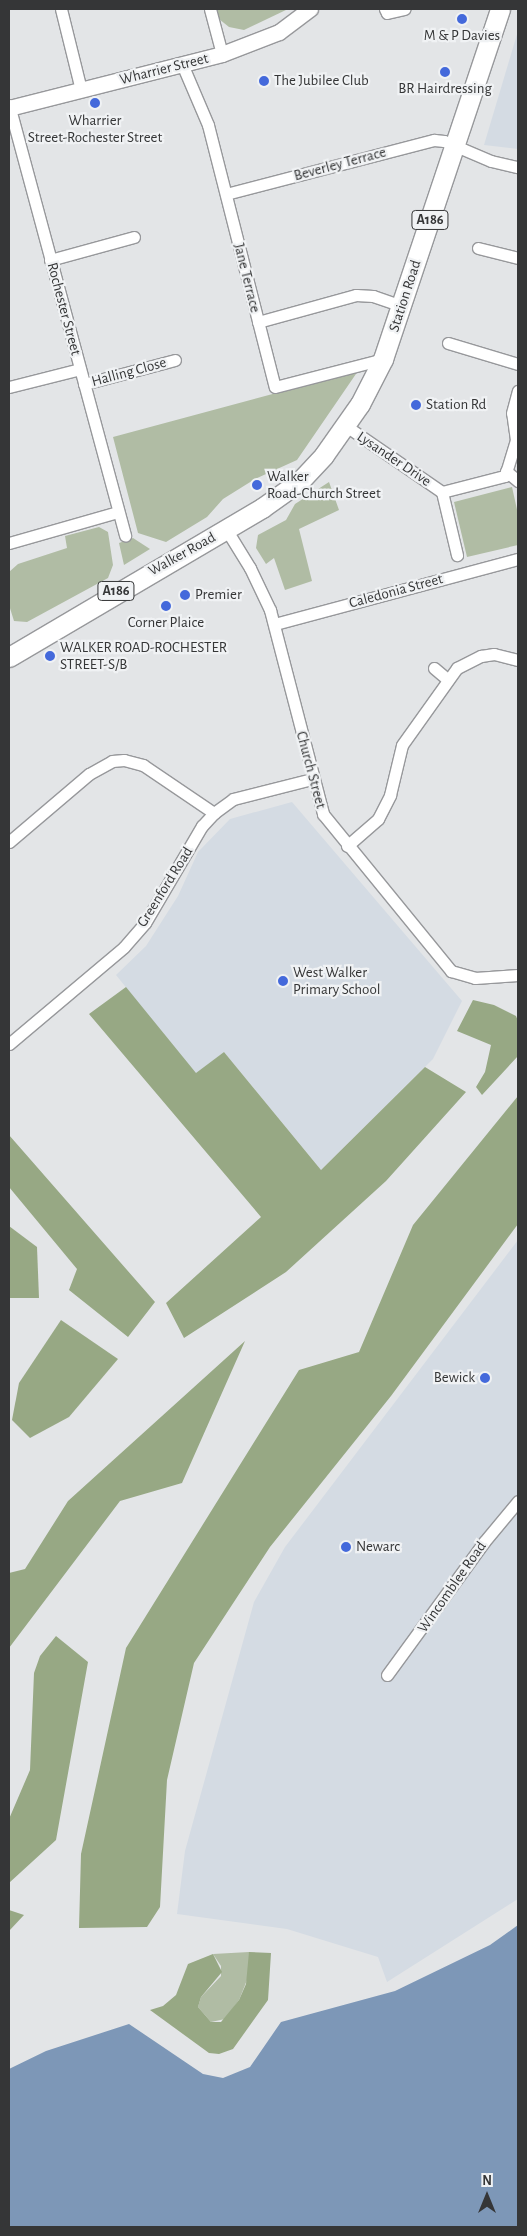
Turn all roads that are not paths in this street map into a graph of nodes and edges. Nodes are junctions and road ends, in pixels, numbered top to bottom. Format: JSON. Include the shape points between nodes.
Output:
{"nodes":[{"id":1,"x":61,"y":9,"type":"edge"},
{"id":2,"x":210,"y":9,"type":"edge"},
{"id":3,"x":310,"y":9,"type":"edge"},
{"id":4,"x":385,"y":9,"type":"edge"},
{"id":5,"x":405,"y":9,"type":"edge"},
{"id":6,"x":500,"y":9,"type":"edge"},
{"id":7,"x":222,"y":54,"type":"junction"},
{"id":8,"x":182,"y":64,"type":"junction"},
{"id":9,"x":81,"y":90,"type":"junction"},
{"id":10,"x":9,"y":107,"type":"edge"},
{"id":11,"x":453,"y":146,"type":"junction"},
{"id":12,"x":518,"y":166,"type":"edge"},
{"id":13,"x":226,"y":194,"type":"junction"},
{"id":14,"x":134,"y":237,"type":"dead end"},
{"id":15,"x":478,"y":248,"type":"dead end"},
{"id":16,"x":518,"y":258,"type":"edge"},
{"id":17,"x":50,"y":260,"type":"junction"},
{"id":18,"x":402,"y":306,"type":"junction"},
{"id":19,"x":258,"y":322,"type":"junction"},
{"id":20,"x":448,"y":343,"type":"dead end"},
{"id":21,"x":175,"y":360,"type":"dead end"},
{"id":22,"x":383,"y":360,"type":"junction"},
{"id":23,"x":518,"y":364,"type":"edge"},
{"id":24,"x":80,"y":369,"type":"junction"},
{"id":25,"x":84,"y":384,"type":"junction"},
{"id":26,"x":9,"y":387,"type":"edge"},
{"id":27,"x":518,"y":391,"type":"edge"},
{"id":28,"x":346,"y":426,"type":"junction"},
{"id":29,"x":505,"y":474,"type":"junction"},
{"id":30,"x":518,"y":481,"type":"edge"},
{"id":31,"x":442,"y":492,"type":"junction"},
{"id":32,"x":118,"y":512,"type":"junction"},
{"id":33,"x":226,"y":529,"type":"junction"},
{"id":34,"x":125,"y":536,"type":"dead end"},
{"id":35,"x":9,"y":543,"type":"edge"},
{"id":36,"x":457,"y":554,"type":"dead end"},
{"id":37,"x":518,"y":558,"type":"edge"},
{"id":38,"x":275,"y":624,"type":"junction"},
{"id":39,"x":9,"y":657,"type":"edge"},
{"id":40,"x":518,"y":660,"type":"edge"},
{"id":41,"x":434,"y":668,"type":"dead end"},
{"id":42,"x":447,"y":679,"type":"junction"},
{"id":43,"x":312,"y":779,"type":"junction"},
{"id":44,"x":214,"y":813,"type":"junction"},
{"id":45,"x":9,"y":842,"type":"edge"},
{"id":46,"x":347,"y":846,"type":"junction"},
{"id":47,"x":518,"y":975,"type":"edge"},
{"id":48,"x":9,"y":1044,"type":"edge"},
{"id":49,"x":518,"y":1500,"type":"edge"},
{"id":50,"x":387,"y":1675,"type":"dead end"}],
"edges":[{"from":1,"to":9,"type":"street"},
{"from":2,"to":7,"type":"street"},
{"from":3,"to":7,"type":"street","name":"Wharrier Street","via":[[279,32]]},
{"from":4,"to":5,"type":"street","via":[[387,13]]},
{"from":6,"to":11,"type":"main road","name":"Station Road","number":"A186"},
{"from":7,"to":8,"type":"street","name":"Wharrier Street"},
{"from":8,"to":9,"type":"street","name":"Wharrier Street"},
{"from":8,"to":13,"type":"street","name":"Jane Terrace","via":[[208,125]]},
{"from":9,"to":10,"type":"street","name":"Wharrier Street"},
{"from":10,"to":17,"type":"street","name":"Rochester Street"},
{"from":11,"to":12,"type":"street","name":"Beverley Terrace","via":[[490,161]]},
{"from":11,"to":13,"type":"street","name":"Beverley Terrace","via":[[438,140],[426,141]]},
{"from":11,"to":18,"type":"main road","name":"Station Road","number":"A186"},
{"from":13,"to":19,"type":"street","name":"Jane Terrace"},
{"from":14,"to":17,"type":"street"},
{"from":15,"to":16,"type":"street"},
{"from":17,"to":24,"type":"street","name":"Rochester Street"},
{"from":18,"to":19,"type":"street","via":[[373,296],[356,296]]},
{"from":18,"to":22,"type":"main road","name":"Station Road","number":"A186"},
{"from":19,"to":22,"type":"street","name":"Jane Terrace","via":[[275,387]]},
{"from":20,"to":23,"type":"street"},
{"from":21,"to":25,"type":"street","name":"Halling Close"},
{"from":22,"to":28,"type":"main road","name":"Station Road","number":"A186"},
{"from":24,"to":25,"type":"street","name":"Rochester Street"},
{"from":24,"to":26,"type":"street"},
{"from":25,"to":32,"type":"street","name":"Rochester Street"},
{"from":27,"to":29,"type":"street","via":[[512,413],[516,440]]},
{"from":28,"to":31,"type":"street","name":"Lysander Drive"},
{"from":28,"to":33,"type":"main road","name":"Station Road","number":"A186","via":[[300,481]]},
{"from":29,"to":30,"type":"street"},
{"from":29,"to":31,"type":"street"},
{"from":31,"to":36,"type":"street"},
{"from":32,"to":34,"type":"street","name":"Rochester Street"},
{"from":32,"to":35,"type":"street"},
{"from":33,"to":38,"type":"street","name":"Church Street","via":[[263,593]]},
{"from":33,"to":39,"type":"main road","name":"Walker Road","number":"A186"},
{"from":37,"to":38,"type":"street","name":"Caledonia Street"},
{"from":38,"to":43,"type":"street","name":"Church Street"},
{"from":40,"to":42,"type":"street","via":[[494,654],[481,656],[467,661]]},
{"from":41,"to":42,"type":"street"},
{"from":42,"to":46,"type":"street","via":[[396,756],[390,795],[378,819]]},
{"from":43,"to":44,"type":"street","name":"Greenford Road","via":[[233,799]]},
{"from":43,"to":46,"type":"street","name":"Church Street","via":[[323,814]]},
{"from":44,"to":45,"type":"street","via":[[143,765],[124,760],[112,761],[89,774]]},
{"from":44,"to":48,"type":"street","name":"Greenford Road","via":[[202,826],[145,923],[124,947]]},
{"from":46,"to":47,"type":"street","name":"Church Street","via":[[451,971],[475,978]]},
{"from":49,"to":50,"type":"street","name":"Wincomblee Road"}]}
